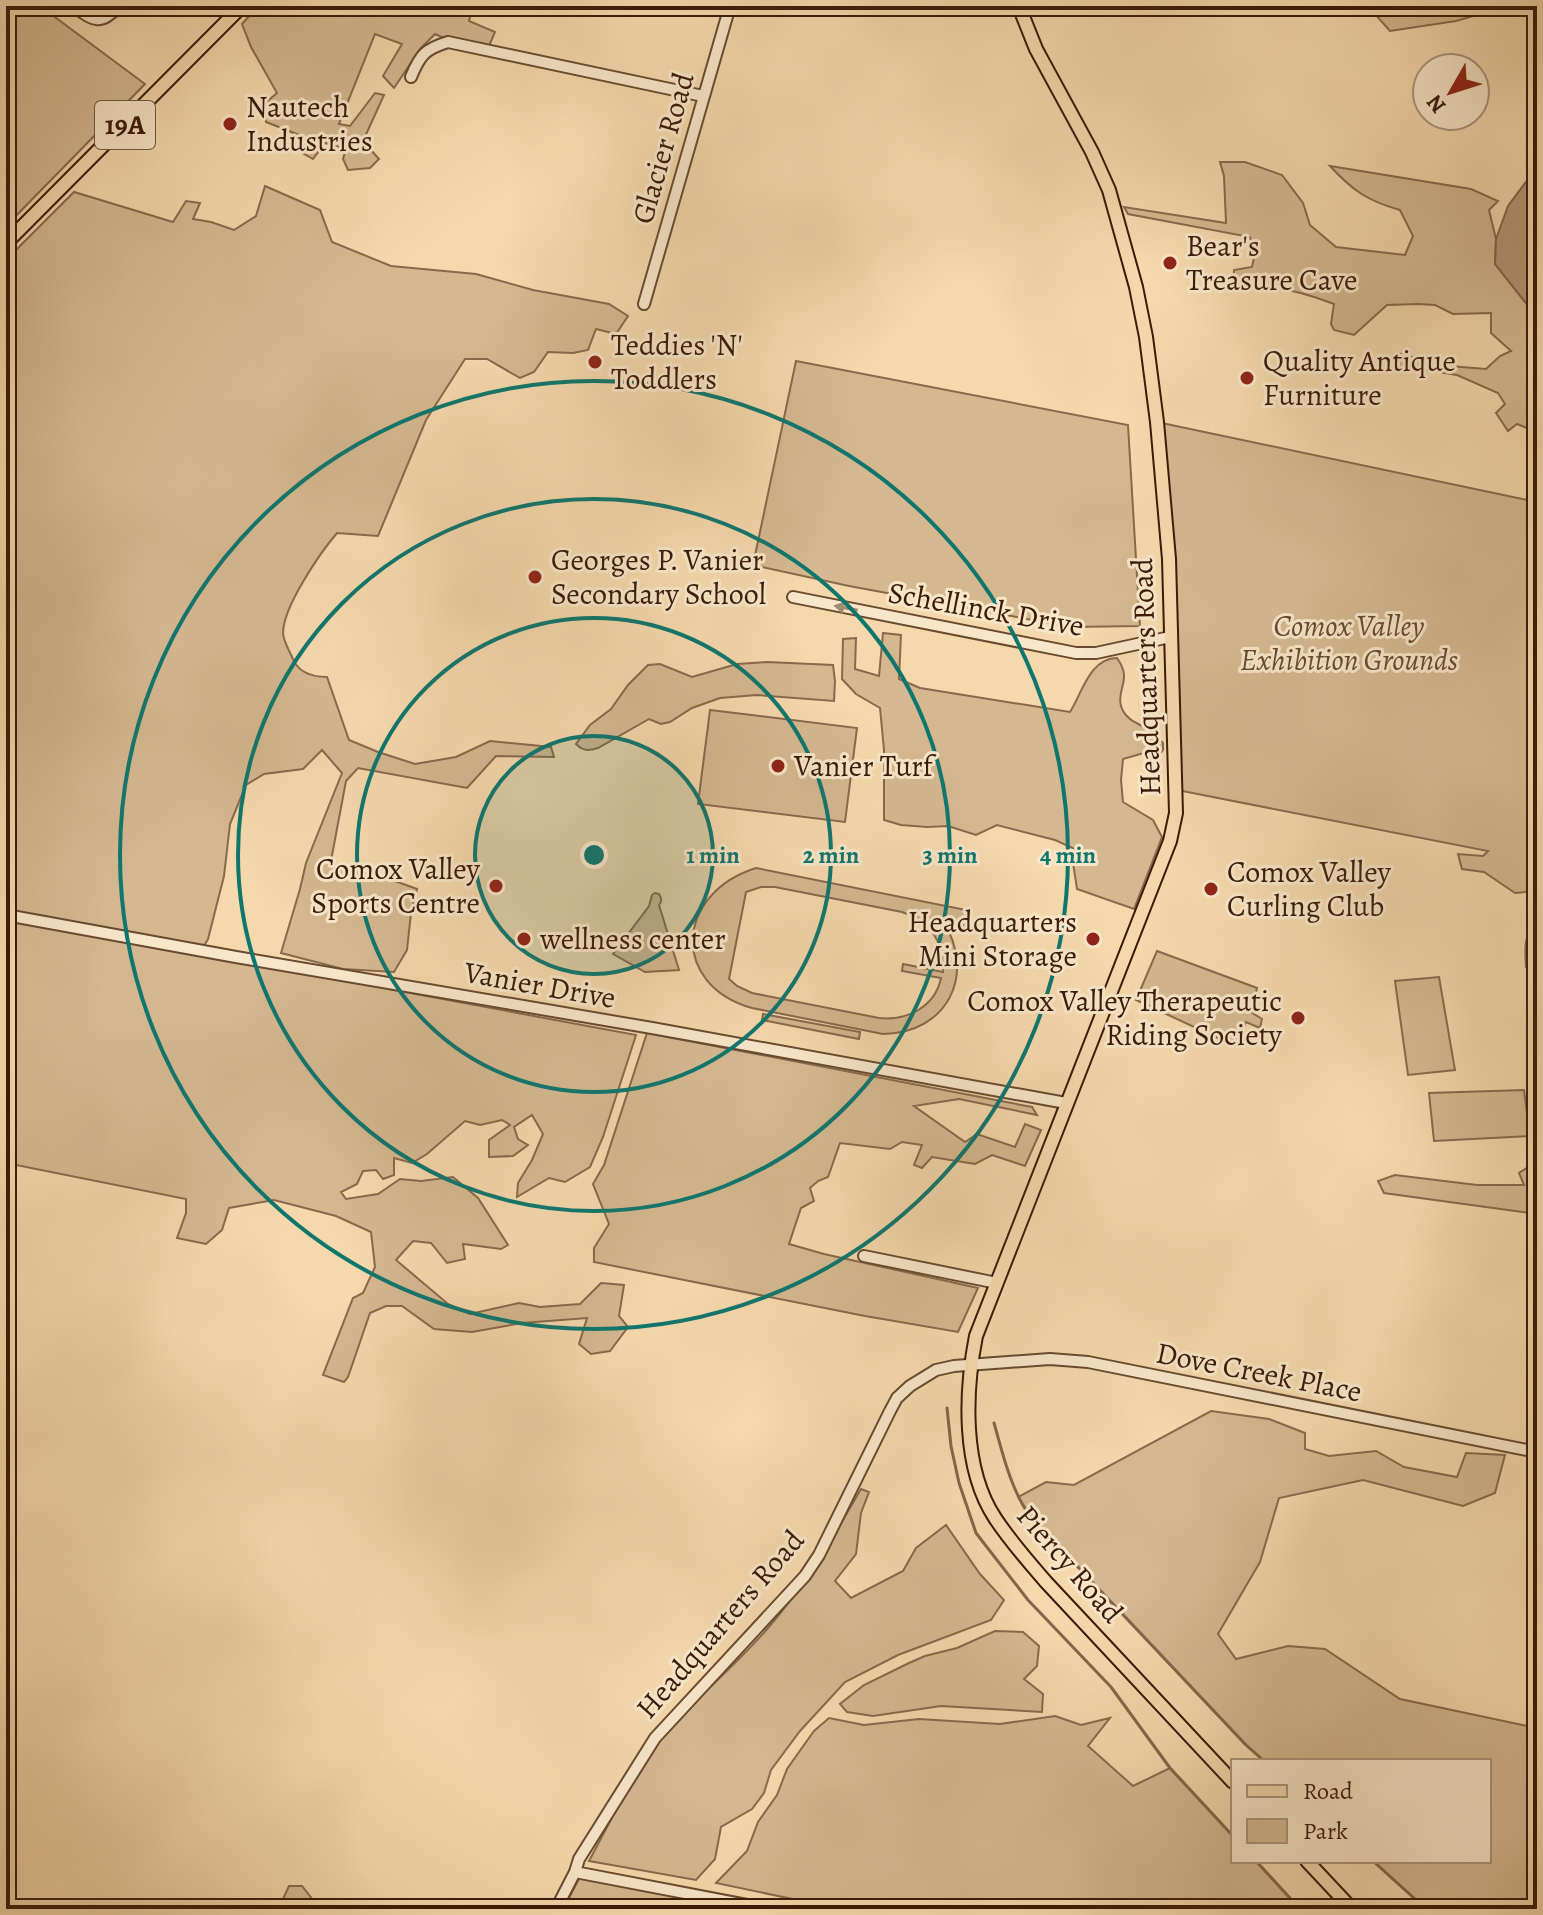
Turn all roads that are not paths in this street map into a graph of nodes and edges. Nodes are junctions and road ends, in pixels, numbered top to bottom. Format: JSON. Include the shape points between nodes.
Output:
{"nodes":[{"id":1,"x":73,"y":6,"type":"edge"},
{"id":2,"x":119,"y":6,"type":"edge"},
{"id":3,"x":242,"y":6,"type":"edge"},
{"id":4,"x":730,"y":6,"type":"edge"},
{"id":5,"x":1021,"y":6,"type":"edge"},
{"id":6,"x":411,"y":77,"type":"dead end"},
{"id":7,"x":703,"y":96,"type":"junction"},
{"id":8,"x":6,"y":243,"type":"edge"},
{"id":9,"x":644,"y":304,"type":"dead end"},
{"id":10,"x":793,"y":597,"type":"dead end"},
{"id":11,"x":1170,"y":637,"type":"junction"},
{"id":12,"x":6,"y":915,"type":"edge"},
{"id":13,"x":1066,"y":1103,"type":"junction"},
{"id":14,"x":864,"y":1256,"type":"dead end"},
{"id":15,"x":997,"y":1283,"type":"junction"},
{"id":16,"x":976,"y":1336,"type":"joint"},
{"id":17,"x":970,"y":1364,"type":"junction"},
{"id":18,"x":1537,"y":1452,"type":"edge"},
{"id":19,"x":1231,"y":1780,"type":"edge"},
{"id":20,"x":1309,"y":1863,"type":"edge"},
{"id":21,"x":575,"y":1872,"type":"junction"},
{"id":22,"x":556,"y":1909,"type":"edge"},
{"id":23,"x":768,"y":1909,"type":"edge"},
{"id":24,"x":1352,"y":1909,"type":"edge"}],
"edges":[{"from":1,"to":2,"type":"street","via":[[98,20]]},
{"from":3,"to":8,"type":"main road","number":"19A"},
{"from":4,"to":7,"type":"street","name":"Glacier Road"},
{"from":5,"to":11,"type":"main road","name":"Headquarters Road","via":[[1036,49],[1109,190],[1136,287],[1157,422]]},
{"from":6,"to":7,"type":"street","via":[[420,57],[448,42]]},
{"from":7,"to":9,"type":"street","name":"Glacier Road"},
{"from":11,"to":10,"type":"street","name":"Schellinck Drive","one_way":true,"via":[[1076,653]]},
{"from":11,"to":13,"type":"main road","name":"Headquarters Road","via":[[1177,790],[1170,841]]},
{"from":12,"to":13,"type":"street","name":"Vanier Drive"},
{"from":13,"to":15,"type":"main road","name":"Headquarters Road"},
{"from":14,"to":15,"type":"street"},
{"from":15,"to":16,"type":"main road","name":"Headquarters Road"},
{"from":16,"to":17,"type":"main road","name":"Piercy Road"},
{"from":17,"to":18,"type":"street","name":"Dove Creek Place","via":[[1088,1362]]},
{"from":17,"to":19,"type":"main road","name":"Piercy Road","via":[[972,1448],[993,1516],[1046,1582]]},
{"from":17,"to":21,"type":"street","name":"Headquarters Road","via":[[936,1370],[897,1398],[805,1576],[655,1738]]},
{"from":20,"to":24,"type":"main road"},
{"from":21,"to":22,"type":"street","name":"Headquarters Road"},
{"from":21,"to":23,"type":"street"}]}
